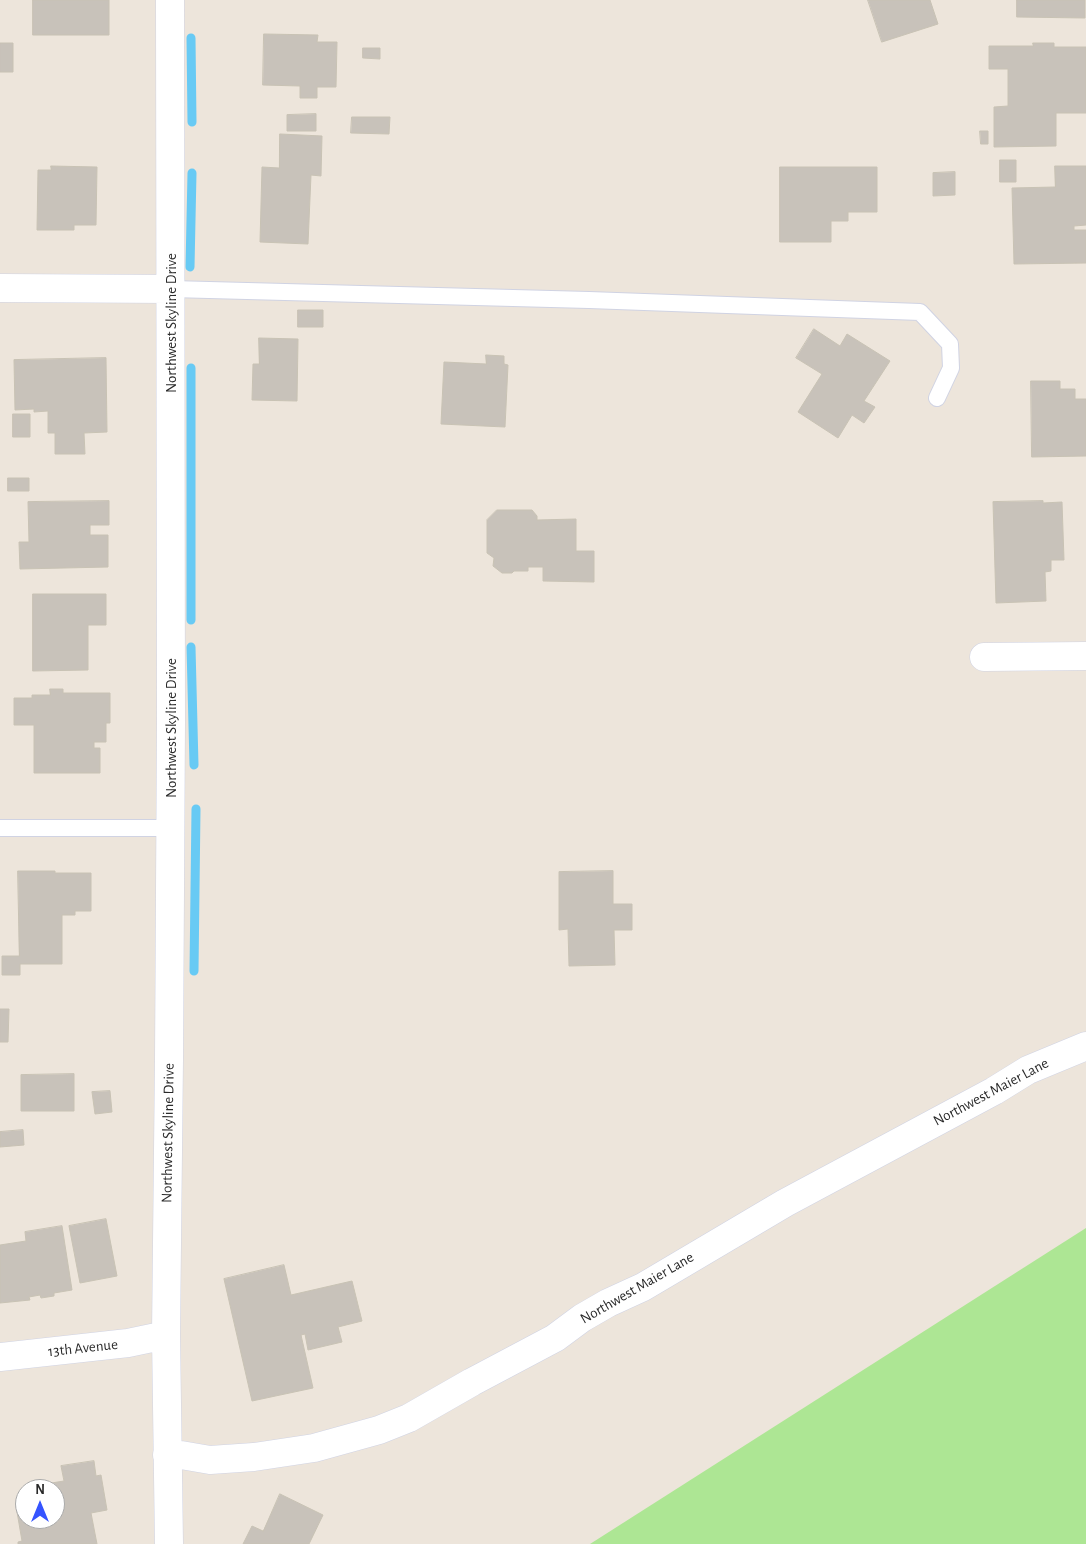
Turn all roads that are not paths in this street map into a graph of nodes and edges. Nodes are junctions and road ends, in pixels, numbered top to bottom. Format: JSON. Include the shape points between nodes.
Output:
{"nodes":[{"id":1,"x":170,"y":0,"type":"edge"},
{"id":2,"x":0,"y":288,"type":"edge"},
{"id":3,"x":171,"y":289,"type":"junction"},
{"id":4,"x":937,"y":398,"type":"dead end"},
{"id":5,"x":1086,"y":656,"type":"edge"},
{"id":6,"x":984,"y":657,"type":"dead end"},
{"id":7,"x":0,"y":828,"type":"edge"},
{"id":8,"x":170,"y":828,"type":"junction"},
{"id":9,"x":1080,"y":1054,"type":"edge"},
{"id":10,"x":166,"y":1336,"type":"junction"},
{"id":11,"x":0,"y":1357,"type":"edge"},
{"id":12,"x":167,"y":1455,"type":"junction"},
{"id":13,"x":169,"y":1544,"type":"edge"}],
"edges":[{"from":1,"to":3,"type":"street","name":"Northwest Skyline Drive"},
{"from":2,"to":3,"type":"street"},
{"from":3,"to":4,"type":"lane","via":[[920,312],[950,344],[951,368]]},
{"from":3,"to":8,"type":"street","name":"Northwest Skyline Drive"},
{"from":5,"to":6,"type":"street"},
{"from":7,"to":8,"type":"lane"},
{"from":8,"to":10,"type":"street","name":"Northwest Skyline Drive"},
{"from":9,"to":12,"type":"street","name":"Northwest Maier Lane","via":[[1055,1057],[1028,1070],[785,1203],[582,1318],[555,1338],[409,1418],[314,1448],[210,1460]]},
{"from":10,"to":11,"type":"street","name":"13th Avenue","via":[[128,1344]]},
{"from":10,"to":12,"type":"street","name":"Northwest Skyline Drive"},
{"from":12,"to":13,"type":"street","name":"Northwest Skyline Drive"}]}
